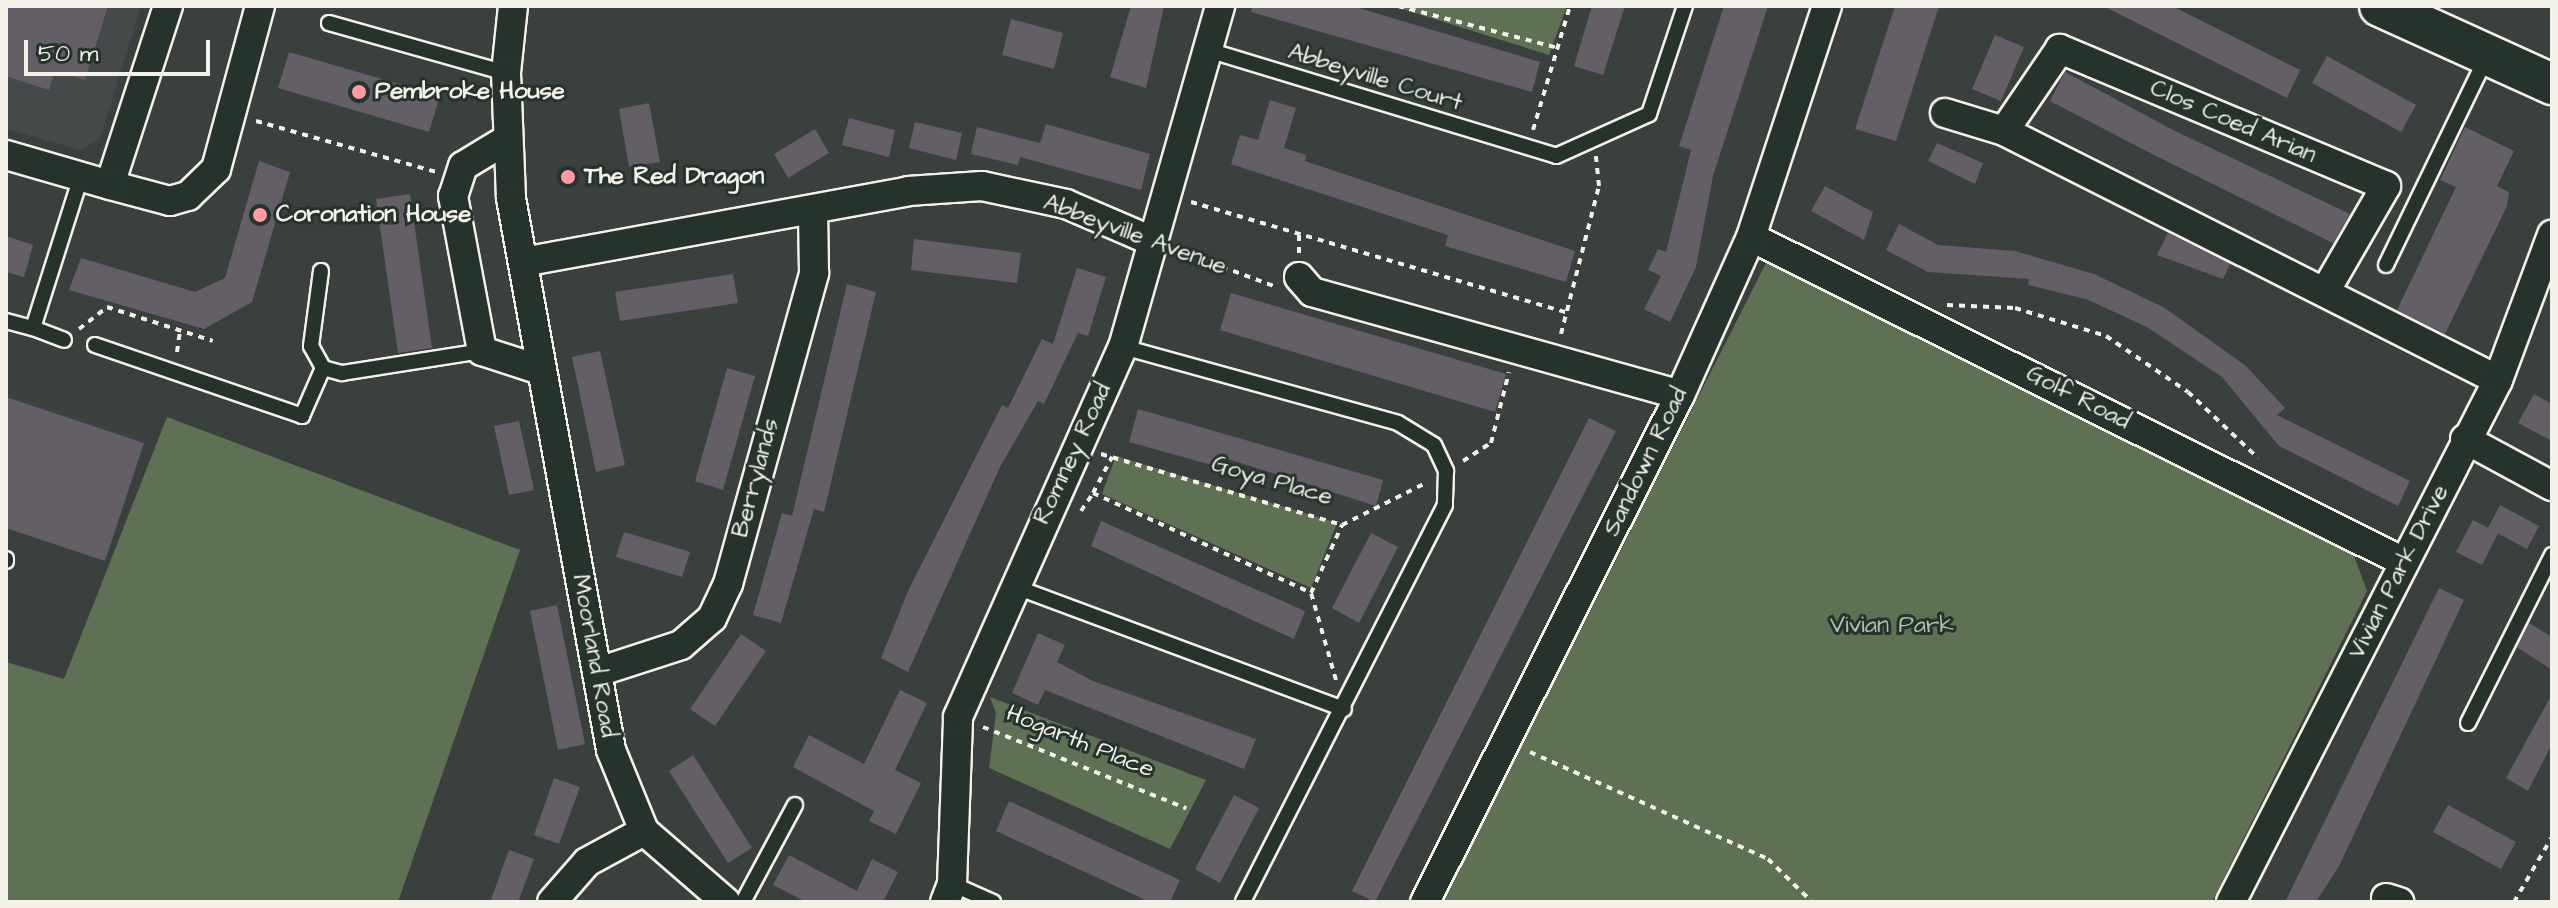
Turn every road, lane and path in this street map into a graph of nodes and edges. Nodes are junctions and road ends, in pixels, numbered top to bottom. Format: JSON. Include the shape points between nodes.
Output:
{"nodes":[{"id":1,"x":168,"y":6,"type":"edge"},
{"id":2,"x":260,"y":6,"type":"edge"},
{"id":3,"x":513,"y":6,"type":"edge"},
{"id":4,"x":1220,"y":6,"type":"edge"},
{"id":5,"x":1398,"y":6,"type":"edge"},
{"id":6,"x":1570,"y":6,"type":"edge"},
{"id":7,"x":1685,"y":6,"type":"edge"},
{"id":8,"x":1827,"y":6,"type":"edge"},
{"id":9,"x":2380,"y":6,"type":"edge"},
{"id":10,"x":329,"y":23,"type":"dead end"},
{"id":11,"x":1558,"y":48,"type":"junction"},
{"id":12,"x":1208,"y":50,"type":"junction"},
{"id":13,"x":2488,"y":54,"type":"junction"},
{"id":14,"x":506,"y":73,"type":"junction"},
{"id":15,"x":2552,"y":84,"type":"edge"},
{"id":16,"x":1945,"y":113,"type":"dead end"},
{"id":17,"x":231,"y":114,"type":"junction"},
{"id":18,"x":2004,"y":131,"type":"junction"},
{"id":19,"x":1594,"y":139,"type":"junction"},
{"id":20,"x":506,"y":140,"type":"junction"},
{"id":21,"x":1528,"y":147,"type":"junction"},
{"id":22,"x":6,"y":155,"type":"edge"},
{"id":23,"x":81,"y":177,"type":"junction"},
{"id":24,"x":454,"y":178,"type":"junction"},
{"id":25,"x":110,"y":185,"type":"junction"},
{"id":26,"x":1166,"y":194,"type":"junction"},
{"id":27,"x":813,"y":211,"type":"junction"},
{"id":28,"x":2552,"y":235,"type":"edge"},
{"id":29,"x":1751,"y":237,"type":"junction"},
{"id":30,"x":1152,"y":241,"type":"junction"},
{"id":31,"x":523,"y":262,"type":"junction"},
{"id":32,"x":2386,"y":265,"type":"dead end"},
{"id":33,"x":321,"y":271,"type":"dead end"},
{"id":34,"x":1299,"y":277,"type":"joint"},
{"id":35,"x":2326,"y":290,"type":"junction"},
{"id":36,"x":1911,"y":311,"type":"junction"},
{"id":37,"x":1567,"y":313,"type":"junction"},
{"id":38,"x":6,"y":321,"type":"edge"},
{"id":39,"x":33,"y":328,"type":"junction"},
{"id":40,"x":64,"y":340,"type":"joint"},
{"id":41,"x":213,"y":341,"type":"dead end"},
{"id":42,"x":95,"y":345,"type":"dead end"},
{"id":43,"x":1123,"y":347,"type":"junction"},
{"id":44,"x":1514,"y":349,"type":"junction"},
{"id":45,"x":482,"y":351,"type":"junction"},
{"id":46,"x":1553,"y":360,"type":"junction"},
{"id":47,"x":323,"y":368,"type":"junction"},
{"id":48,"x":541,"y":370,"type":"junction"},
{"id":49,"x":2498,"y":380,"type":"junction"},
{"id":50,"x":1680,"y":395,"type":"junction"},
{"id":51,"x":2465,"y":439,"type":"junction"},
{"id":52,"x":1076,"y":447,"type":"junction"},
{"id":53,"x":1112,"y":457,"type":"junction"},
{"id":54,"x":1446,"y":471,"type":"junction"},
{"id":55,"x":2552,"y":486,"type":"edge"},
{"id":56,"x":1093,"y":493,"type":"junction"},
{"id":57,"x":2270,"y":497,"type":"junction"},
{"id":58,"x":1077,"y":516,"type":"dead end"},
{"id":59,"x":1342,"y":525,"type":"junction"},
{"id":60,"x":2552,"y":555,"type":"edge"},
{"id":61,"x":2404,"y":562,"type":"junction"},
{"id":62,"x":1013,"y":586,"type":"junction"},
{"id":63,"x":1311,"y":593,"type":"junction"},
{"id":64,"x":598,"y":672,"type":"junction"},
{"id":65,"x":1344,"y":709,"type":"junction"},
{"id":66,"x":958,"y":717,"type":"junction"},
{"id":67,"x":2468,"y":723,"type":"dead end"},
{"id":68,"x":1506,"y":742,"type":"junction"},
{"id":69,"x":795,"y":805,"type":"dead end"},
{"id":70,"x":1186,"y":808,"type":"dead end"},
{"id":71,"x":644,"y":831,"type":"junction"},
{"id":72,"x":2552,"y":837,"type":"edge"},
{"id":73,"x":948,"y":893,"type":"edge"},
{"id":74,"x":552,"y":902,"type":"edge"},
{"id":75,"x":726,"y":902,"type":"edge"},
{"id":76,"x":743,"y":902,"type":"edge"},
{"id":77,"x":993,"y":902,"type":"edge"},
{"id":78,"x":1243,"y":902,"type":"edge"},
{"id":79,"x":1425,"y":902,"type":"edge"},
{"id":80,"x":1812,"y":902,"type":"edge"},
{"id":81,"x":2231,"y":902,"type":"edge"},
{"id":82,"x":2514,"y":902,"type":"edge"}],
"edges":[{"from":1,"to":25,"type":"street"},
{"from":2,"to":17,"type":"street"},
{"from":3,"to":14,"type":"street","name":"Moorland Road"},
{"from":4,"to":12,"type":"street","name":"Romney Road"},
{"from":5,"to":11,"type":"path"},
{"from":6,"to":11,"type":"path"},
{"from":7,"to":19,"type":"lane","name":"Abbeyville Court","via":[[1649,114]]},
{"from":8,"to":29,"type":"street","name":"Sandown Road"},
{"from":9,"to":13,"type":"street"},
{"from":10,"to":14,"type":"lane"},
{"from":11,"to":21,"type":"path"},
{"from":12,"to":21,"type":"lane","name":"Abbeyville Court"},
{"from":12,"to":26,"type":"street","name":"Romney Road"},
{"from":13,"to":15,"type":"street"},
{"from":13,"to":32,"type":"lane"},
{"from":14,"to":20,"type":"street","name":"Moorland Road"},
{"from":16,"to":18,"type":"street"},
{"from":17,"to":24,"type":"path"},
{"from":17,"to":25,"type":"street","via":[[216,169],[188,196],[150,199]]},
{"from":18,"to":35,"type":"street"},
{"from":18,"to":35,"type":"street","name":"Clos Coed Arian","via":[[2060,49],[2386,186]]},
{"from":19,"to":21,"type":"lane","name":"Abbeyville Court","via":[[1556,156]]},
{"from":19,"to":37,"type":"path","via":[[1599,186]]},
{"from":20,"to":24,"type":"street"},
{"from":20,"to":31,"type":"street","name":"Moorland Road"},
{"from":22,"to":23,"type":"street"},
{"from":23,"to":25,"type":"street"},
{"from":23,"to":39,"type":"lane"},
{"from":24,"to":45,"type":"street"},
{"from":26,"to":30,"type":"street","name":"Romney Road"},
{"from":26,"to":37,"type":"path"},
{"from":27,"to":30,"type":"street","name":"Abbeyville Avenue","via":[[908,191],[982,186],[1066,204]]},
{"from":27,"to":31,"type":"street","name":"Abbeyville Avenue"},
{"from":27,"to":64,"type":"street","name":"Berrylands","via":[[814,273],[728,584],[712,618],[681,645]]},
{"from":28,"to":49,"type":"street","name":"Vivian Park Drive"},
{"from":29,"to":36,"type":"street","name":"Golf Road"},
{"from":29,"to":50,"type":"street","name":"Sandown Road"},
{"from":30,"to":34,"type":"path","name":"Abbeyville Avenue","via":[[1278,287]]},
{"from":30,"to":43,"type":"street","name":"Romney Road"},
{"from":31,"to":48,"type":"street","name":"Moorland Road"},
{"from":33,"to":47,"type":"lane","via":[[311,346]]},
{"from":34,"to":44,"type":"street","via":[[1312,292]]},
{"from":35,"to":49,"type":"street"},
{"from":36,"to":57,"type":"street","name":"Golf Road"},
{"from":36,"to":57,"type":"path","via":[[1928,304],[2015,308],[2106,336],[2188,392],[2251,449],[2271,474]]},
{"from":37,"to":46,"type":"path"},
{"from":38,"to":39,"type":"lane"},
{"from":39,"to":40,"type":"lane"},
{"from":40,"to":41,"type":"path","via":[[107,307]]},
{"from":42,"to":47,"type":"lane","via":[[302,416]]},
{"from":43,"to":52,"type":"street","name":"Romney Road"},
{"from":43,"to":54,"type":"lane","via":[[1398,423],[1434,445]]},
{"from":44,"to":46,"type":"street"},
{"from":44,"to":54,"type":"path","name":"Goya Place","via":[[1491,443]]},
{"from":45,"to":47,"type":"lane","via":[[342,373]]},
{"from":45,"to":48,"type":"street"},
{"from":46,"to":50,"type":"street"},
{"from":48,"to":64,"type":"street","name":"Moorland Road"},
{"from":49,"to":51,"type":"street","name":"Vivian Park Drive"},
{"from":50,"to":68,"type":"street","name":"Sandown Road"},
{"from":51,"to":55,"type":"street"},
{"from":51,"to":61,"type":"street","name":"Vivian Park Drive"},
{"from":52,"to":53,"type":"path","name":"Goya Place"},
{"from":52,"to":62,"type":"street","name":"Romney Road"},
{"from":53,"to":56,"type":"path"},
{"from":53,"to":59,"type":"path","name":"Goya Place"},
{"from":54,"to":59,"type":"path","name":"Goya Place","via":[[1379,513]]},
{"from":54,"to":65,"type":"lane","via":[[1445,505]]},
{"from":56,"to":58,"type":"path"},
{"from":56,"to":63,"type":"path"},
{"from":57,"to":61,"type":"street","name":"Golf Road"},
{"from":59,"to":63,"type":"path"},
{"from":60,"to":67,"type":"lane"},
{"from":61,"to":81,"type":"street","name":"Vivian Park Drive"},
{"from":62,"to":65,"type":"lane"},
{"from":62,"to":66,"type":"street","name":"Romney Road"},
{"from":63,"to":65,"type":"path"},
{"from":64,"to":71,"type":"street","name":"Moorland Road","via":[[611,750]]},
{"from":65,"to":78,"type":"lane"},
{"from":66,"to":70,"type":"path","name":"Hogarth Place"},
{"from":66,"to":73,"type":"street","name":"Romney Road"},
{"from":68,"to":79,"type":"street","name":"Sandown Road"},
{"from":68,"to":80,"type":"path","via":[[1768,859]]},
{"from":69,"to":76,"type":"lane"},
{"from":71,"to":74,"type":"street","via":[[587,862]]},
{"from":71,"to":75,"type":"street","name":"Moorland Road"},
{"from":72,"to":82,"type":"path"},
{"from":73,"to":77,"type":"lane"}]}
